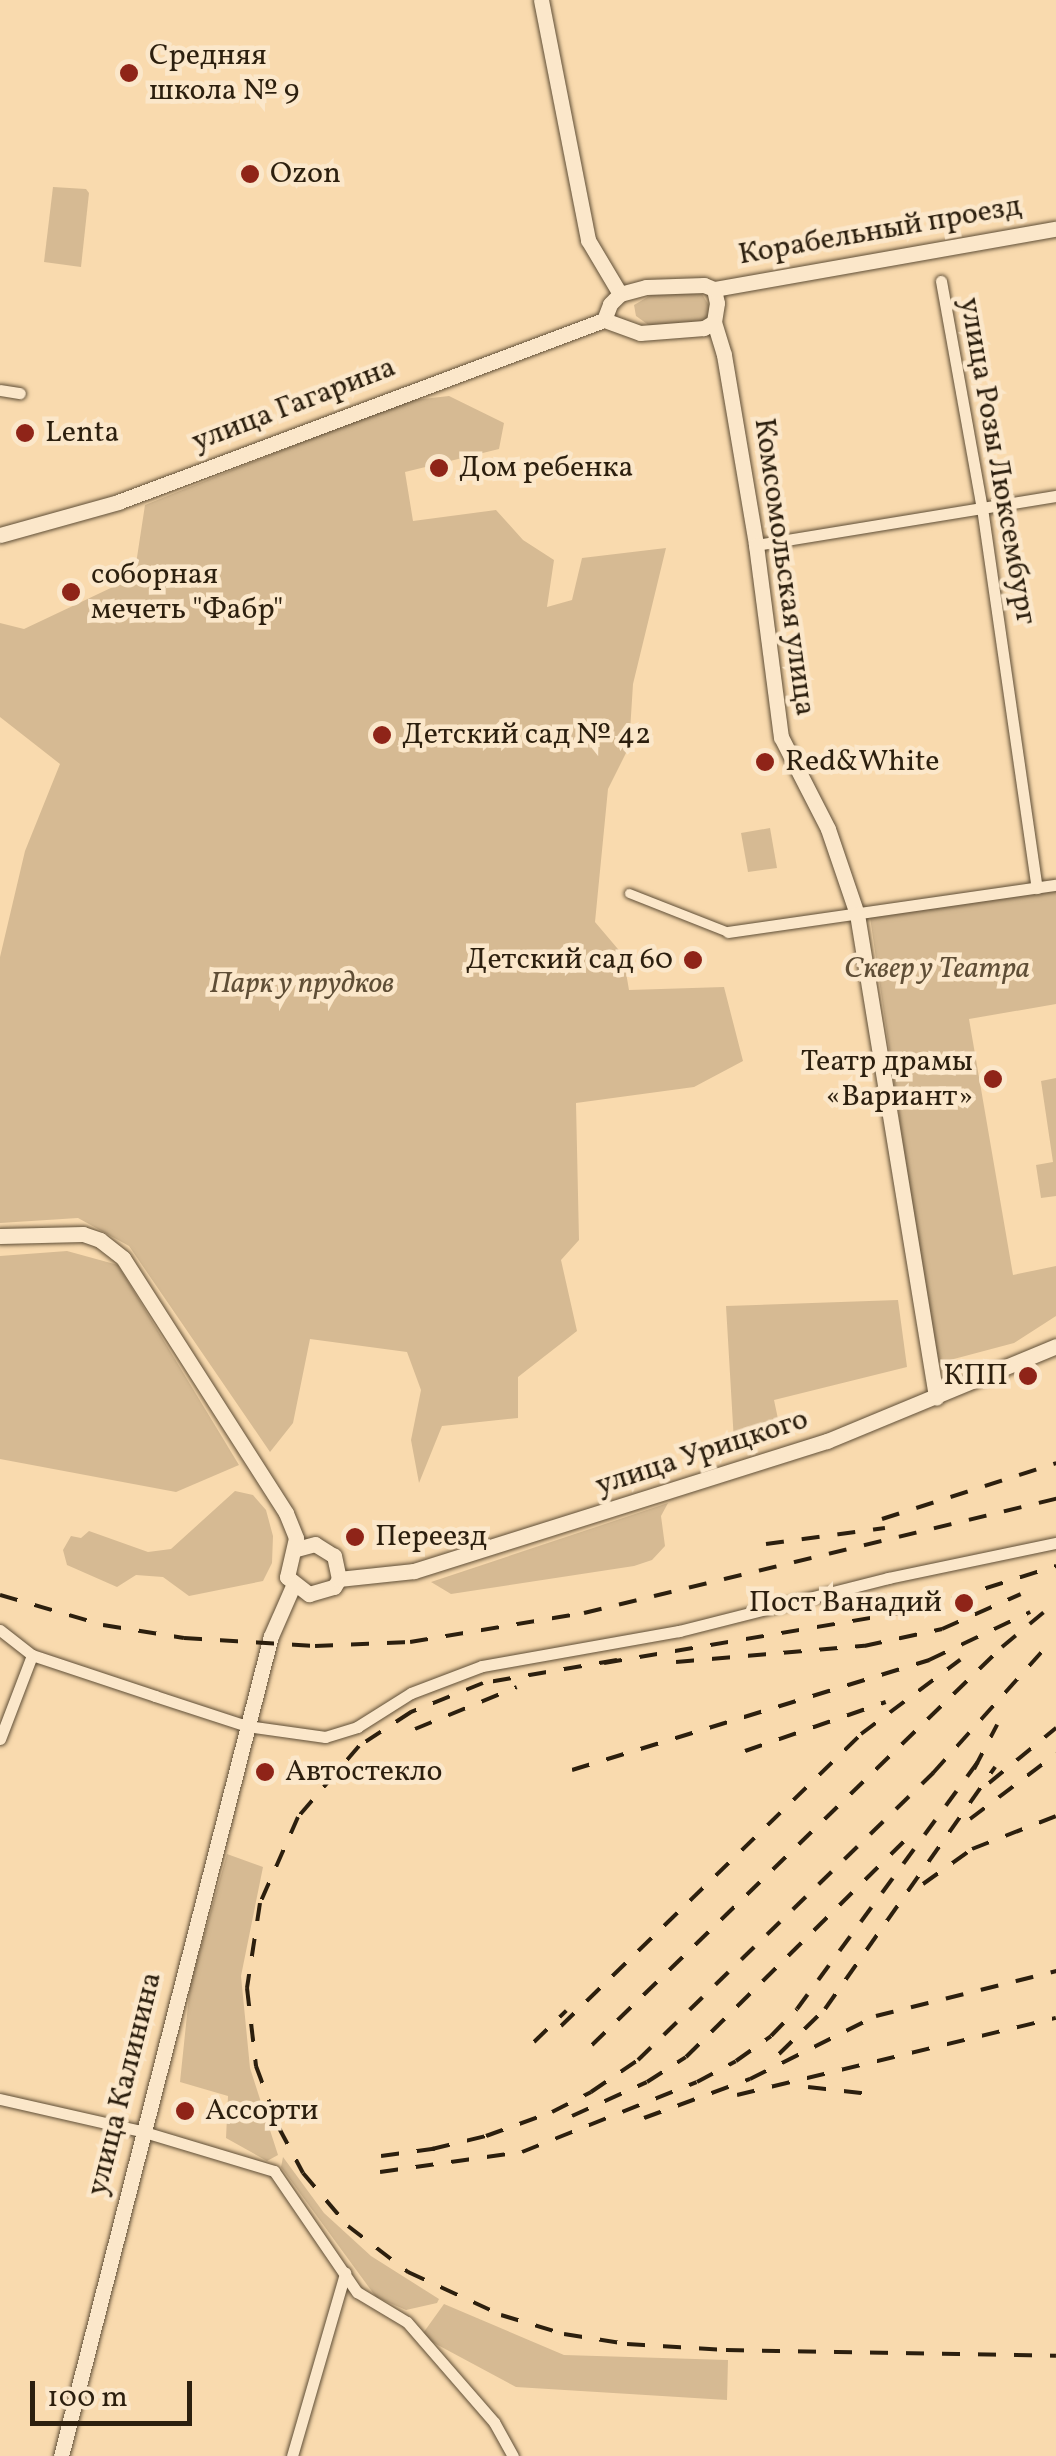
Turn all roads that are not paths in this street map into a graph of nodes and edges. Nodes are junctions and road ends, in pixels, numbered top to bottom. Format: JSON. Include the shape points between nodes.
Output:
{"nodes":[{"id":1,"x":542,"y":0,"type":"edge"},
{"id":2,"x":1056,"y":229,"type":"edge"},
{"id":3,"x":941,"y":281,"type":"dead end"},
{"id":4,"x":714,"y":289,"type":"junction"},
{"id":5,"x":620,"y":294,"type":"junction"},
{"id":6,"x":604,"y":320,"type":"junction"},
{"id":7,"x":714,"y":322,"type":"junction"},
{"id":8,"x":0,"y":390,"type":"edge"},
{"id":9,"x":20,"y":392,"type":"dead end"},
{"id":10,"x":1056,"y":496,"type":"edge"},
{"id":11,"x":982,"y":508,"type":"junction"},
{"id":12,"x":0,"y":535,"type":"edge"},
{"id":13,"x":756,"y":545,"type":"junction"},
{"id":14,"x":1056,"y":885,"type":"edge"},
{"id":15,"x":1037,"y":888,"type":"junction"},
{"id":16,"x":629,"y":894,"type":"dead end"},
{"id":17,"x":857,"y":914,"type":"junction"},
{"id":18,"x":728,"y":932,"type":"joint"},
{"id":19,"x":0,"y":1236,"type":"edge"},
{"id":20,"x":1056,"y":1346,"type":"edge"},
{"id":21,"x":936,"y":1398,"type":"junction"},
{"id":22,"x":1056,"y":1543,"type":"edge"},
{"id":23,"x":300,"y":1544,"type":"junction"},
{"id":24,"x":344,"y":1573,"type":"junction"},
{"id":25,"x":294,"y":1592,"type":"junction"},
{"id":26,"x":0,"y":1630,"type":"edge"},
{"id":27,"x":32,"y":1655,"type":"junction"},
{"id":28,"x":248,"y":1726,"type":"junction"},
{"id":29,"x":0,"y":1739,"type":"edge"},
{"id":30,"x":0,"y":2099,"type":"edge"},
{"id":31,"x":141,"y":2131,"type":"junction"},
{"id":32,"x":345,"y":2274,"type":"junction"},
{"id":33,"x":504,"y":2440,"type":"junction"},
{"id":34,"x":61,"y":2456,"type":"edge"},
{"id":35,"x":292,"y":2456,"type":"edge"},
{"id":36,"x":498,"y":2456,"type":"edge"},
{"id":37,"x":513,"y":2456,"type":"edge"}],
"edges":[{"from":1,"to":5,"type":"street","via":[[588,240]]},
{"from":2,"to":4,"type":"street","name":"Корабельный проезд"},
{"from":3,"to":11,"type":"street","name":"улица Розы Люксембург"},
{"from":4,"to":5,"type":"street","name":"Корабельный проезд","via":[[646,287]]},
{"from":4,"to":7,"type":"street","name":"Комсомольская улица"},
{"from":5,"to":6,"type":"street"},
{"from":6,"to":7,"type":"street","via":[[640,333],[688,331]]},
{"from":6,"to":12,"type":"street","name":"улица Гагарина","via":[[118,502]]},
{"from":7,"to":13,"type":"street","name":"Комсомольская улица"},
{"from":8,"to":9,"type":"street"},
{"from":10,"to":11,"type":"street"},
{"from":11,"to":13,"type":"street"},
{"from":11,"to":15,"type":"street","name":"улица Розы Люксембург"},
{"from":13,"to":17,"type":"street","name":"Комсомольская улица","via":[[780,737],[828,829]]},
{"from":14,"to":15,"type":"street"},
{"from":15,"to":17,"type":"street"},
{"from":16,"to":18,"type":"street"},
{"from":17,"to":18,"type":"street"},
{"from":17,"to":21,"type":"street","name":"Комсомольская улица"},
{"from":19,"to":23,"type":"street","via":[[83,1234],[123,1258]]},
{"from":20,"to":21,"type":"street","name":"улица Урицкого"},
{"from":21,"to":24,"type":"street","name":"улица Урицкого","via":[[858,1431],[414,1572]]},
{"from":22,"to":28,"type":"street","via":[[680,1631],[482,1666],[411,1693],[336,1736]]},
{"from":23,"to":24,"type":"street","via":[[326,1548]]},
{"from":23,"to":25,"type":"street","via":[[286,1568]]},
{"from":24,"to":25,"type":"street","via":[[318,1594]]},
{"from":25,"to":28,"type":"street","name":"улица Калинина","via":[[272,1636]]},
{"from":26,"to":27,"type":"street"},
{"from":27,"to":28,"type":"street"},
{"from":27,"to":29,"type":"street"},
{"from":28,"to":31,"type":"street","name":"улица Калинина"},
{"from":30,"to":31,"type":"street"},
{"from":31,"to":32,"type":"street","via":[[274,2172]]},
{"from":31,"to":34,"type":"street","name":"улица Калинина"},
{"from":32,"to":33,"type":"street","via":[[357,2292],[407,2322]]},
{"from":32,"to":35,"type":"street"},
{"from":33,"to":36,"type":"street"},
{"from":33,"to":37,"type":"street"}]}
